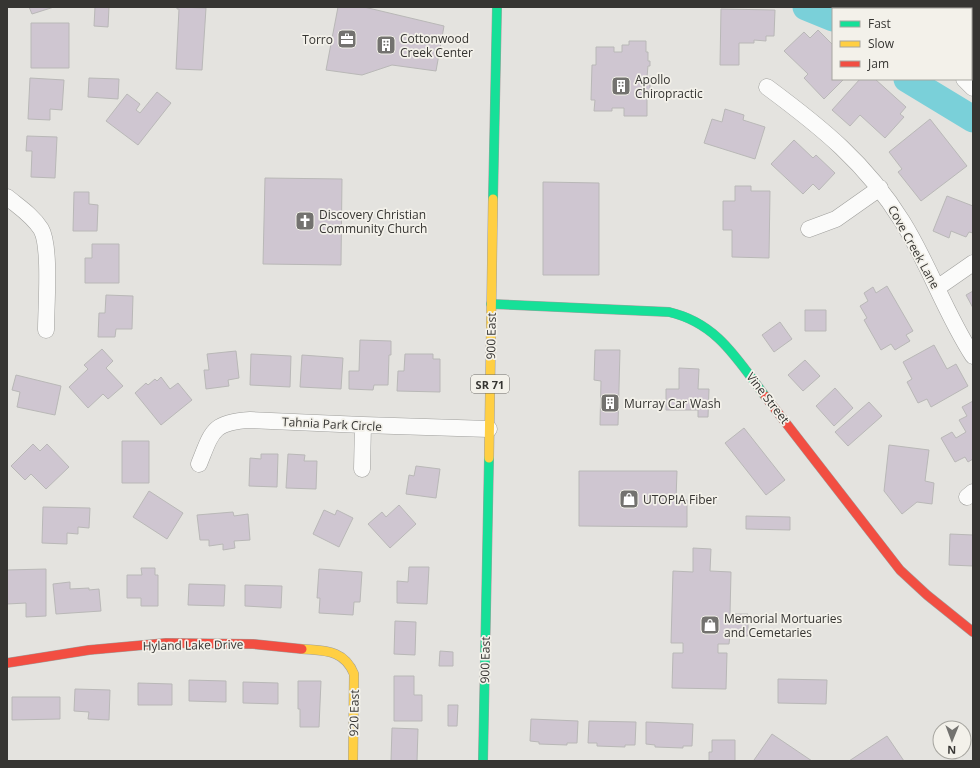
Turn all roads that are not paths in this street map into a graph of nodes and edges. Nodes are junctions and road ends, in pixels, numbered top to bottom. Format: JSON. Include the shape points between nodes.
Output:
{"nodes":[{"id":1,"x":497,"y":7,"type":"edge"},
{"id":2,"x":965,"y":80,"type":"edge"},
{"id":3,"x":767,"y":87,"type":"dead end"},
{"id":4,"x":973,"y":88,"type":"edge"},
{"id":5,"x":880,"y":188,"type":"junction"},
{"id":6,"x":7,"y":197,"type":"edge"},
{"id":7,"x":809,"y":229,"type":"dead end"},
{"id":8,"x":973,"y":263,"type":"edge"},
{"id":9,"x":937,"y":288,"type":"junction"},
{"id":10,"x":491,"y":304,"type":"junction"},
{"id":11,"x":46,"y":330,"type":"dead end"},
{"id":12,"x":973,"y":356,"type":"edge"},
{"id":13,"x":363,"y":425,"type":"junction"},
{"id":14,"x":489,"y":429,"type":"junction"},
{"id":15,"x":199,"y":464,"type":"dead end"},
{"id":16,"x":362,"y":469,"type":"dead end"},
{"id":17,"x":973,"y":632,"type":"edge"},
{"id":18,"x":7,"y":663,"type":"edge"},
{"id":19,"x":351,"y":665,"type":"joint"},
{"id":20,"x":354,"y":761,"type":"edge"},
{"id":21,"x":483,"y":761,"type":"edge"}],
"edges":[{"from":1,"to":10,"type":"street","name":"900 East","number":"SR 71"},
{"from":2,"to":4,"type":"street"},
{"from":3,"to":5,"type":"street","name":"Cove Creek Lane","via":[[829,135]]},
{"from":5,"to":7,"type":"street","via":[[836,219]]},
{"from":5,"to":9,"type":"street","name":"Cove Creek Lane","via":[[903,222]]},
{"from":6,"to":11,"type":"street","via":[[33,218],[45,237]]},
{"from":8,"to":9,"type":"street"},
{"from":9,"to":12,"type":"street","name":"Cove Creek Lane","via":[[949,315]]},
{"from":10,"to":14,"type":"street","name":"900 East","number":"SR 71"},
{"from":10,"to":17,"type":"street","name":"Vine Street","via":[[669,312],[688,317],[706,326],[730,350],[900,570]]},
{"from":13,"to":14,"type":"street","name":"Tahnia Park Circle"},
{"from":13,"to":15,"type":"street","name":"Tahnia Park Circle","via":[[233,421],[220,426],[211,434]]},
{"from":13,"to":16,"type":"street"},
{"from":14,"to":21,"type":"street","name":"900 East","number":"SR 71"},
{"from":18,"to":19,"type":"street","name":"Hyland Lake Drive","via":[[89,650],[166,643],[253,644],[333,652]]},
{"from":19,"to":20,"type":"street","name":"920 East","via":[[355,685]]}]}
